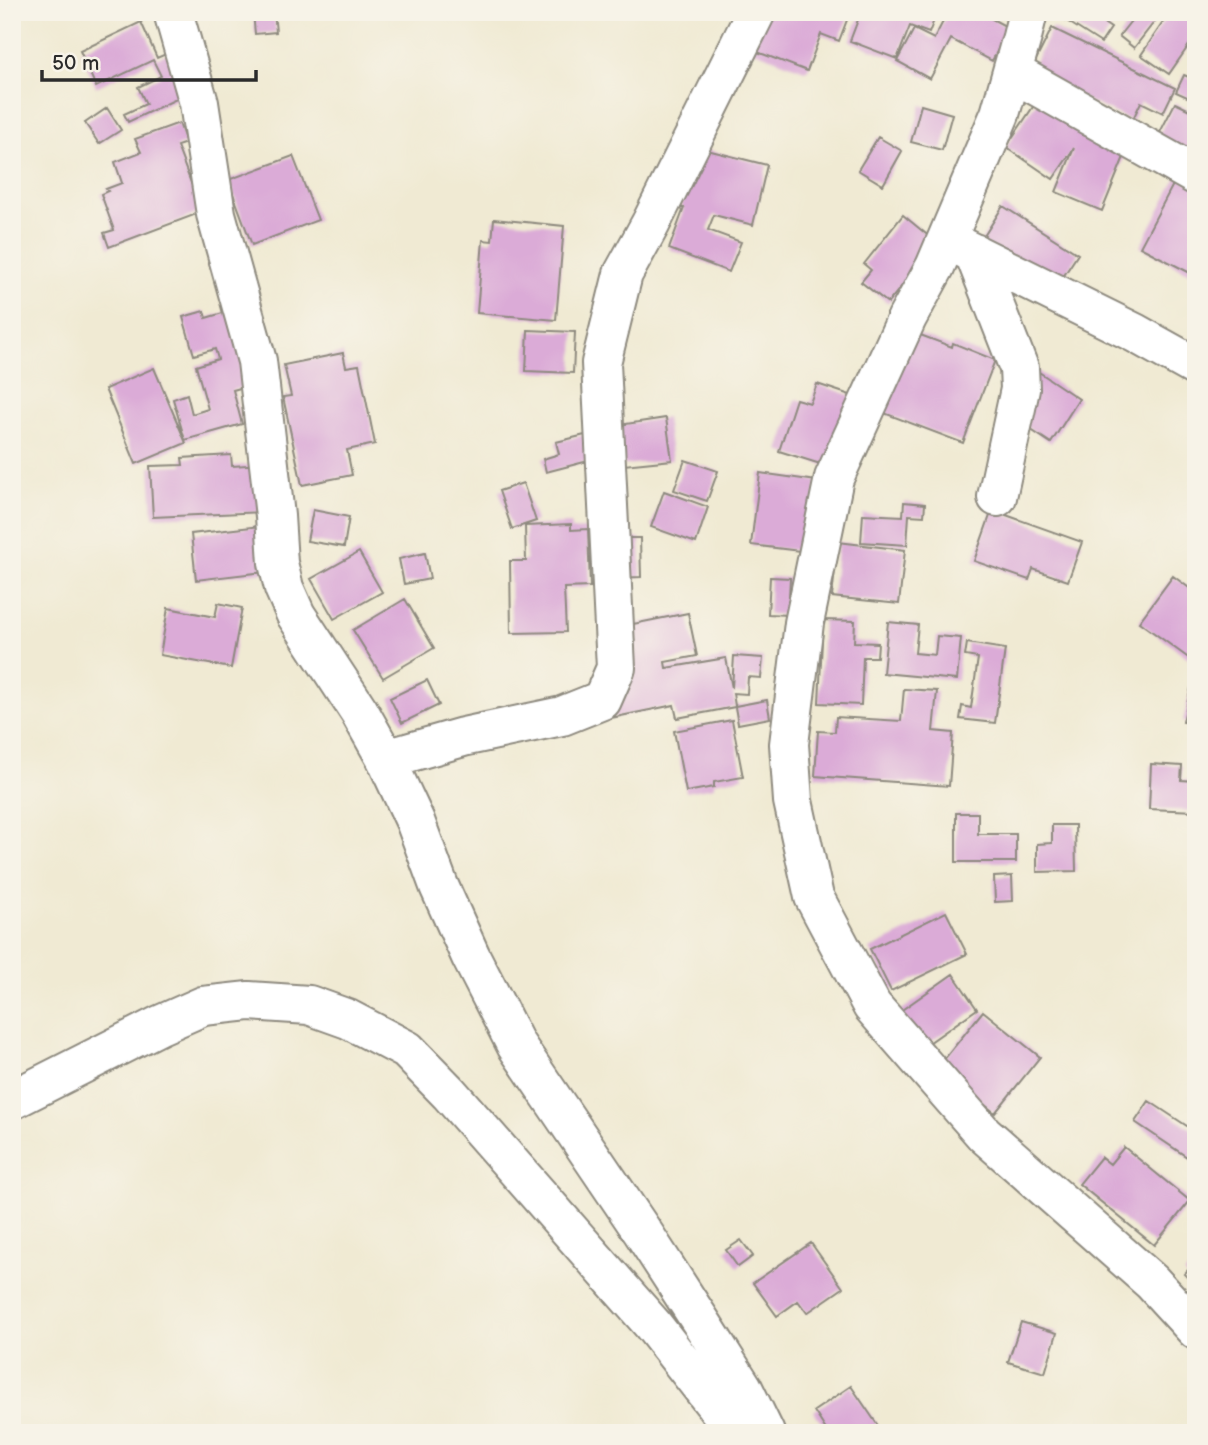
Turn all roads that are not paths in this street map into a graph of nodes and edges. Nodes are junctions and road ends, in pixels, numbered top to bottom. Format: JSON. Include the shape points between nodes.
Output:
{"nodes":[{"id":1,"x":173,"y":12,"type":"edge"},
{"id":2,"x":756,"y":12,"type":"edge"},
{"id":3,"x":1028,"y":12,"type":"edge"},
{"id":4,"x":1012,"y":72,"type":"junction"},
{"id":5,"x":1195,"y":175,"type":"edge"},
{"id":6,"x":960,"y":246,"type":"junction"},
{"id":7,"x":1196,"y":366,"type":"edge"},
{"id":8,"x":997,"y":497,"type":"dead end"},
{"id":9,"x":386,"y":759,"type":"junction"},
{"id":10,"x":12,"y":1100,"type":"edge"},
{"id":11,"x":1196,"y":1330,"type":"edge"},
{"id":12,"x":752,"y":1433,"type":"edge"},
{"id":13,"x":765,"y":1433,"type":"edge"}],
"edges":[{"from":1,"to":9,"type":"street","via":[[199,103],[216,214],[257,361],[284,588],[296,615]]},
{"from":2,"to":9,"type":"street","via":[[623,274],[601,363],[616,668],[602,700],[562,716]]},
{"from":3,"to":4,"type":"street"},
{"from":4,"to":5,"type":"street"},
{"from":4,"to":6,"type":"street"},
{"from":6,"to":7,"type":"street"},
{"from":6,"to":8,"type":"street","via":[[1019,368],[1020,389]]},
{"from":6,"to":11,"type":"street","via":[[935,267],[907,318],[834,478],[804,623],[789,744],[793,801],[814,897],[872,1006],[984,1134],[1152,1282]]},
{"from":9,"to":13,"type":"street","via":[[471,957],[516,1045],[710,1336]]},
{"from":10,"to":12,"type":"street","via":[[203,1006],[248,1001],[309,1005],[348,1019],[407,1050],[441,1084],[652,1324],[731,1425]]}]}
